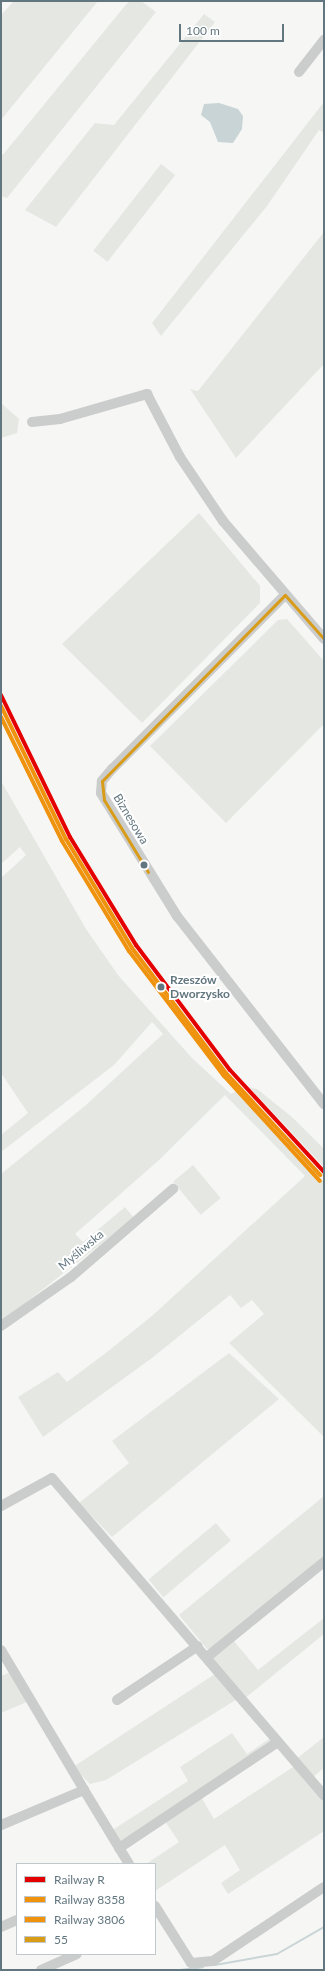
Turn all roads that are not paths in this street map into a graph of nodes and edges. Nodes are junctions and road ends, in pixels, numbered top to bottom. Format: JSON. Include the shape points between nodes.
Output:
{"nodes":[{"id":1,"x":324,"y":40,"type":"edge"},
{"id":2,"x":299,"y":72,"type":"dead end"},
{"id":3,"x":32,"y":422,"type":"dead end"},
{"id":4,"x":285,"y":595,"type":"junction"},
{"id":5,"x":324,"y":639,"type":"edge"},
{"id":6,"x":324,"y":1104,"type":"edge"},
{"id":7,"x":172,"y":1189,"type":"dead end"},
{"id":8,"x":1,"y":1326,"type":"edge"},
{"id":9,"x":1,"y":1506,"type":"edge"},
{"id":10,"x":324,"y":1562,"type":"edge"},
{"id":11,"x":198,"y":1646,"type":"junction"},
{"id":12,"x":1,"y":1650,"type":"edge"},
{"id":13,"x":207,"y":1657,"type":"junction"},
{"id":14,"x":117,"y":1700,"type":"dead end"},
{"id":15,"x":278,"y":1742,"type":"junction"},
{"id":16,"x":84,"y":1790,"type":"junction"},
{"id":17,"x":324,"y":1795,"type":"edge"},
{"id":18,"x":1,"y":1825,"type":"edge"},
{"id":19,"x":119,"y":1848,"type":"junction"},
{"id":20,"x":128,"y":1863,"type":"edge"},
{"id":21,"x":324,"y":1887,"type":"edge"},
{"id":22,"x":156,"y":1908,"type":"edge"},
{"id":23,"x":16,"y":1920,"type":"edge"},
{"id":24,"x":1,"y":1927,"type":"edge"},
{"id":25,"x":75,"y":1955,"type":"edge"},
{"id":26,"x":41,"y":1970,"type":"edge"}],
"edges":[{"from":1,"to":2,"type":"street"},
{"from":3,"to":4,"type":"street","via":[[60,419],[146,394],[202,493]]},
{"from":4,"to":5,"type":"street"},
{"from":4,"to":6,"type":"street","name":"Biznesowa","via":[[112,769],[102,781],[101,792],[177,916]]},
{"from":7,"to":8,"type":"street","name":"Myśliwska","via":[[71,1277]]},
{"from":9,"to":11,"type":"street","via":[[52,1478]]},
{"from":10,"to":13,"type":"street"},
{"from":11,"to":13,"type":"street"},
{"from":11,"to":14,"type":"street"},
{"from":12,"to":16,"type":"street"},
{"from":13,"to":15,"type":"street"},
{"from":15,"to":17,"type":"street"},
{"from":15,"to":19,"type":"street"},
{"from":16,"to":18,"type":"street"},
{"from":16,"to":19,"type":"street"},
{"from":19,"to":20,"type":"street"},
{"from":21,"to":22,"type":"street","via":[[213,1961],[191,1963]]},
{"from":23,"to":24,"type":"street"},
{"from":25,"to":26,"type":"street"}]}
